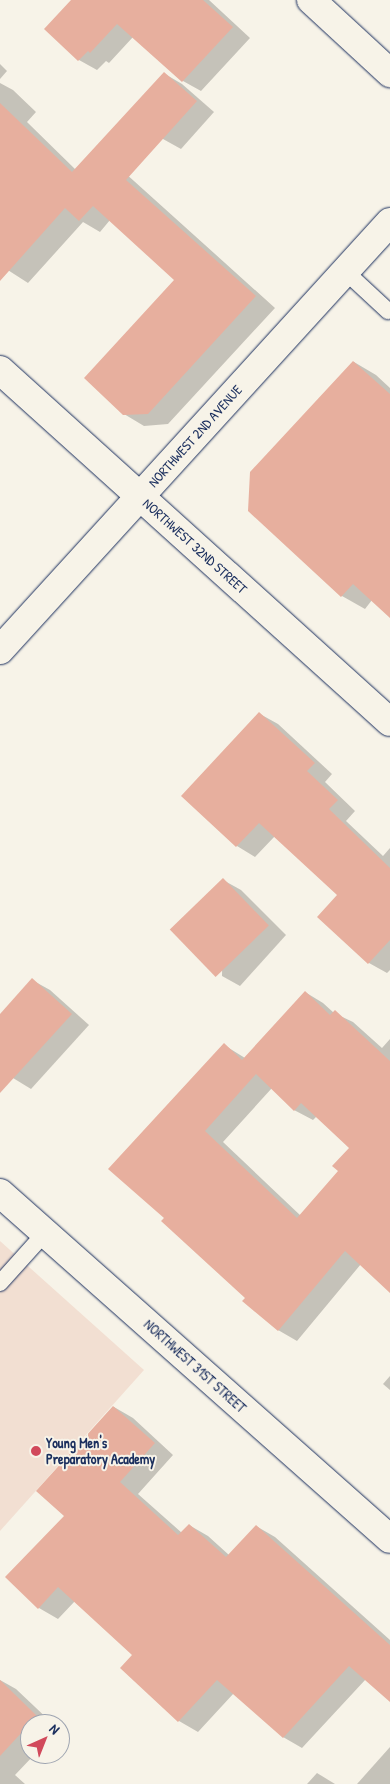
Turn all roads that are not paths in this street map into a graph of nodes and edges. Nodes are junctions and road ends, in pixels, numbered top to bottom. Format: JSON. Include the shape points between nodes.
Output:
{"nodes":[{"id":1,"x":311,"y":0,"type":"edge"},
{"id":2,"x":390,"y":73,"type":"edge"},
{"id":3,"x":390,"y":222,"type":"edge"},
{"id":4,"x":345,"y":271,"type":"junction"},
{"id":5,"x":388,"y":311,"type":"dead end"},
{"id":6,"x":0,"y":370,"type":"edge"},
{"id":7,"x":140,"y":496,"type":"junction"},
{"id":8,"x":0,"y":650,"type":"edge"},
{"id":9,"x":390,"y":722,"type":"edge"},
{"id":10,"x":0,"y":1193,"type":"edge"},
{"id":11,"x":45,"y":1233,"type":"junction"},
{"id":12,"x":0,"y":1283,"type":"edge"},
{"id":13,"x":390,"y":1539,"type":"edge"}],
"edges":[{"from":1,"to":2,"type":"street"},
{"from":3,"to":4,"type":"street","name":"NORTHWEST 2ND AVENUE"},
{"from":4,"to":5,"type":"lane"},
{"from":4,"to":7,"type":"street","name":"NORTHWEST 2ND AVENUE"},
{"from":6,"to":7,"type":"street","name":"NORTHWEST 32ND STREET"},
{"from":7,"to":8,"type":"street","name":"NORTHWEST 2ND AVENUE"},
{"from":7,"to":9,"type":"street","name":"NORTHWEST 32ND STREET"},
{"from":10,"to":11,"type":"street","name":"NORTHWEST 31ST STREET"},
{"from":11,"to":12,"type":"lane"},
{"from":11,"to":13,"type":"street","name":"NORTHWEST 31ST STREET"}]}
